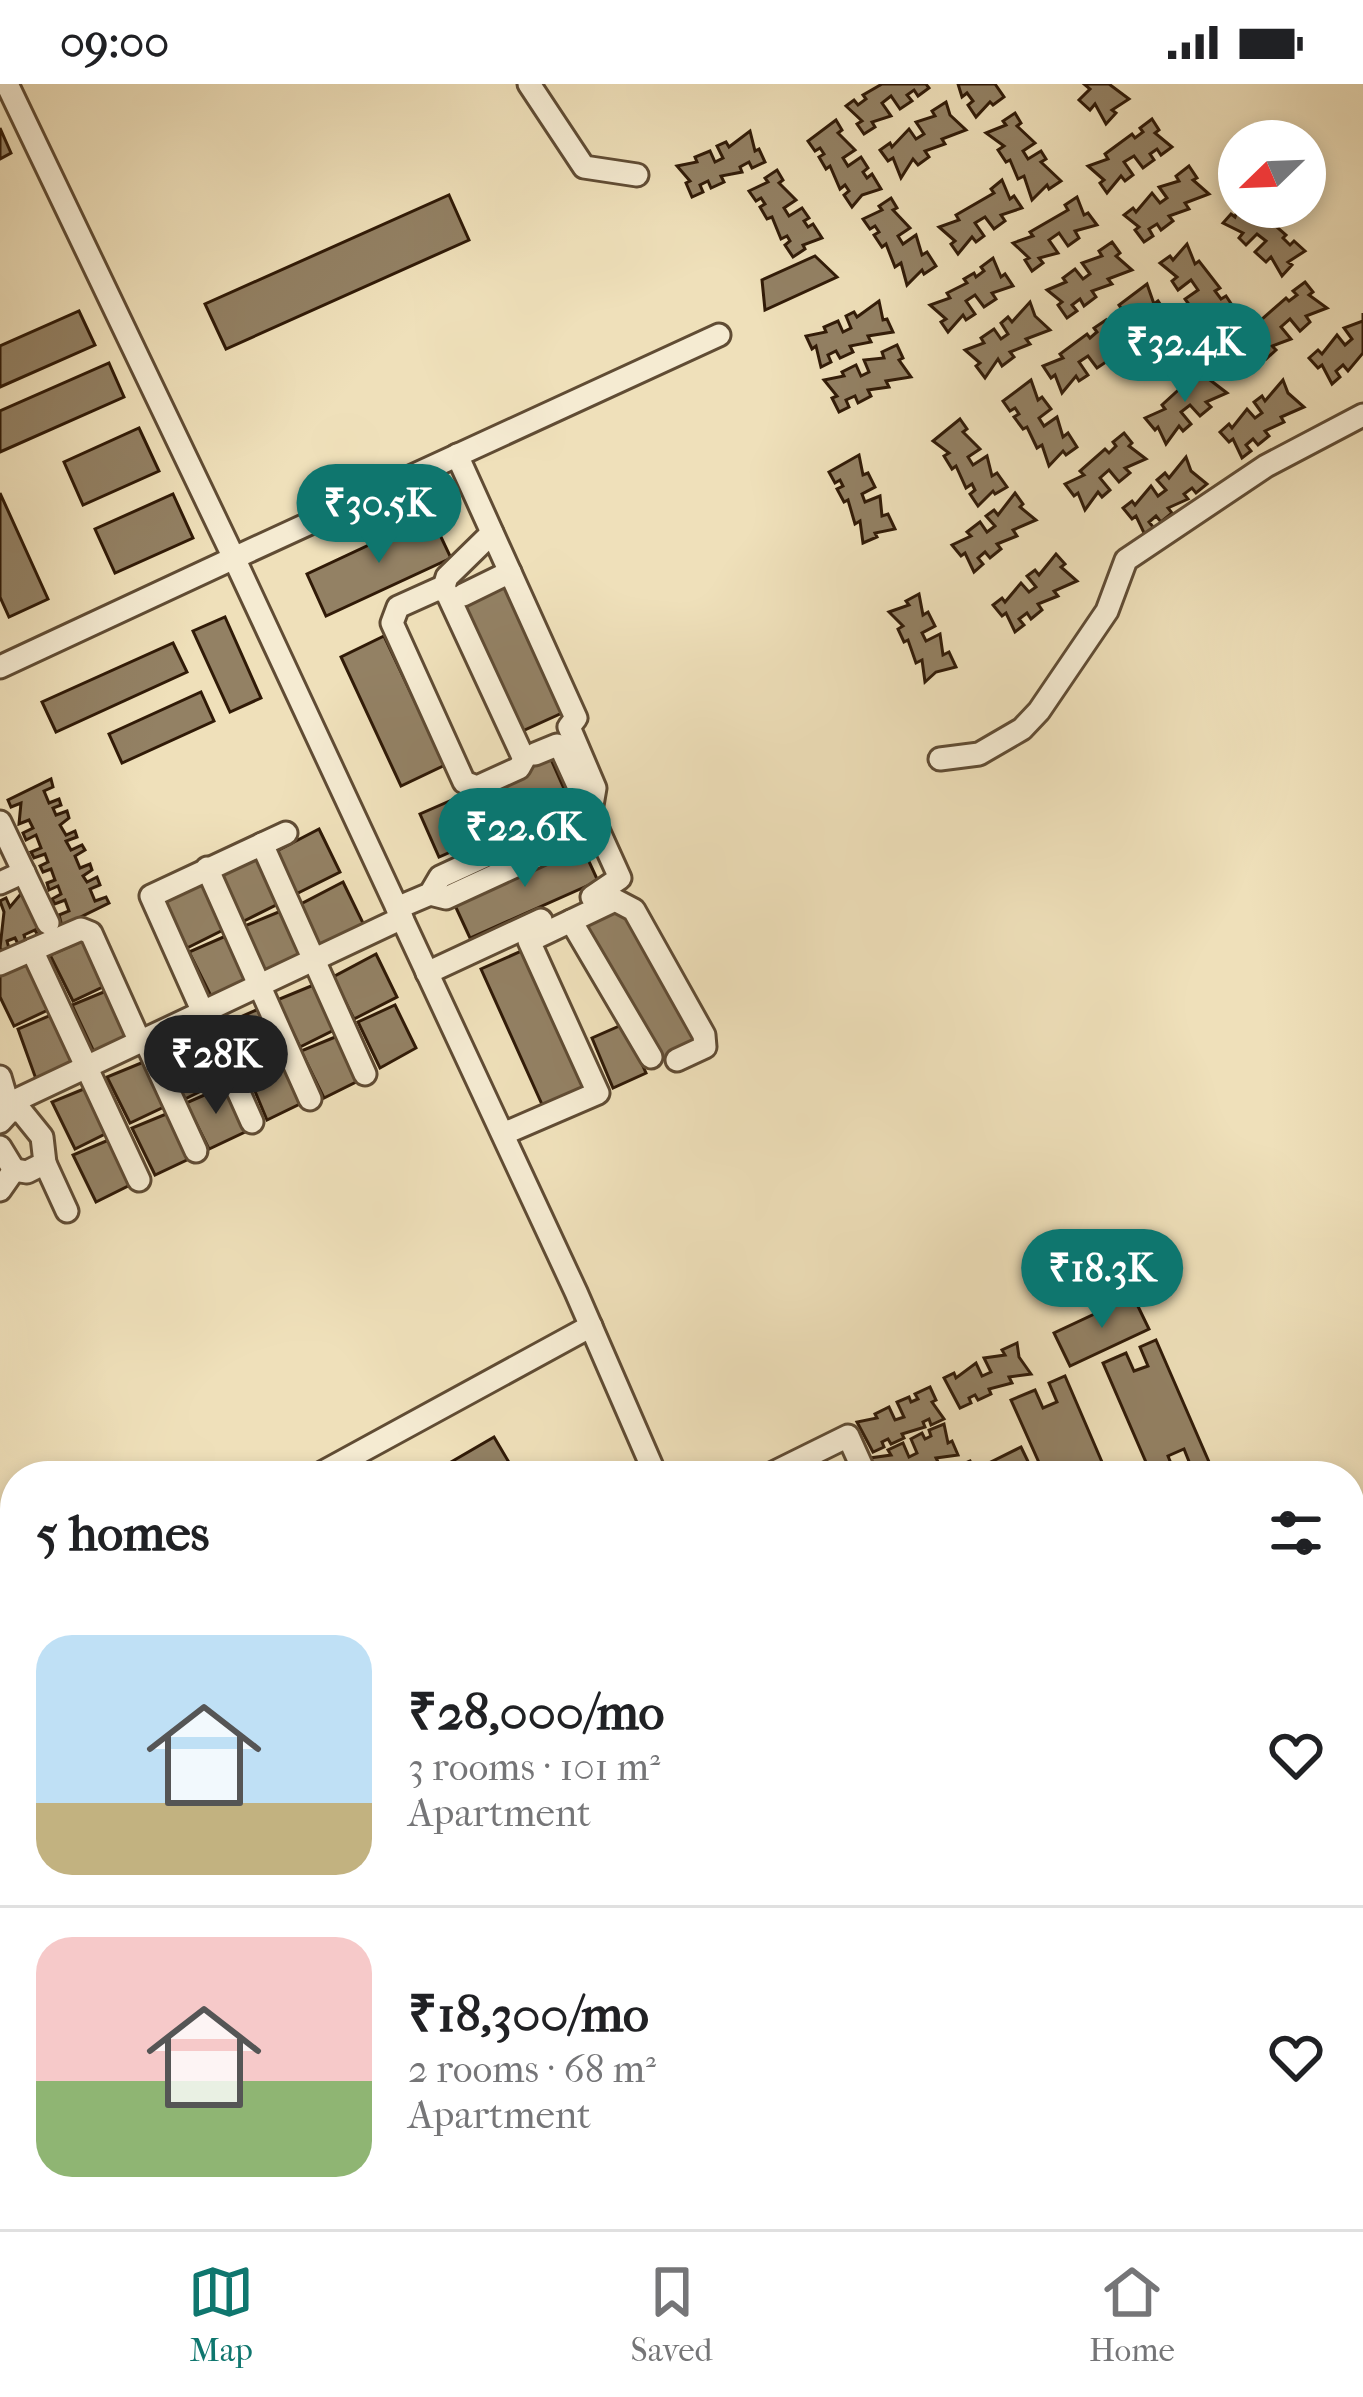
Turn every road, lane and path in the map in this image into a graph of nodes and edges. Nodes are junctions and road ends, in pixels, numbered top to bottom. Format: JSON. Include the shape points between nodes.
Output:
{"nodes":[{"id":1,"x":7,"y":84,"type":"edge"},
{"id":2,"x":529,"y":84,"type":"edge"},
{"id":3,"x":637,"y":175,"type":"dead end"},
{"id":4,"x":718,"y":335,"type":"dead end"},
{"id":5,"x":1363,"y":416,"type":"edge"},
{"id":6,"x":457,"y":455,"type":"junction"},
{"id":7,"x":492,"y":533,"type":"junction"},
{"id":8,"x":234,"y":558,"type":"junction"},
{"id":9,"x":510,"y":572,"type":"junction"},
{"id":10,"x":453,"y":592,"type":"junction"},
{"id":11,"x":0,"y":667,"type":"edge"},
{"id":12,"x":569,"y":727,"type":"junction"},
{"id":13,"x":527,"y":751,"type":"junction"},
{"id":14,"x":940,"y":759,"type":"dead end"},
{"id":15,"x":591,"y":818,"type":"junction"},
{"id":16,"x":0,"y":822,"type":"edge"},
{"id":17,"x":286,"y":833,"type":"dead end"},
{"id":18,"x":262,"y":844,"type":"junction"},
{"id":19,"x":207,"y":868,"type":"junction"},
{"id":20,"x":24,"y":872,"type":"junction"},
{"id":21,"x":0,"y":883,"type":"edge"},
{"id":22,"x":399,"y":913,"type":"junction"},
{"id":23,"x":571,"y":921,"type":"junction"},
{"id":24,"x":48,"y":923,"type":"dead end"},
{"id":25,"x":529,"y":941,"type":"junction"},
{"id":26,"x":32,"y":950,"type":"junction"},
{"id":27,"x":314,"y":960,"type":"junction"},
{"id":28,"x":0,"y":964,"type":"edge"},
{"id":29,"x":430,"y":979,"type":"junction"},
{"id":30,"x":259,"y":986,"type":"junction"},
{"id":31,"x":202,"y":1012,"type":"junction"},
{"id":32,"x":142,"y":1041,"type":"junction"},
{"id":33,"x":651,"y":1057,"type":"dead end"},
{"id":34,"x":677,"y":1060,"type":"dead end"},
{"id":35,"x":86,"y":1068,"type":"junction"},
{"id":36,"x":365,"y":1074,"type":"dead end"},
{"id":37,"x":0,"y":1077,"type":"edge"},
{"id":38,"x":310,"y":1099,"type":"dead end"},
{"id":39,"x":6,"y":1112,"type":"edge"},
{"id":40,"x":252,"y":1123,"type":"dead end"},
{"id":41,"x":502,"y":1134,"type":"junction"},
{"id":42,"x":0,"y":1147,"type":"edge"},
{"id":43,"x":196,"y":1151,"type":"dead end"},
{"id":44,"x":45,"y":1163,"type":"junction"},
{"id":45,"x":14,"y":1170,"type":"junction"},
{"id":46,"x":139,"y":1180,"type":"dead end"},
{"id":47,"x":0,"y":1190,"type":"edge"},
{"id":48,"x":68,"y":1211,"type":"dead end"},
{"id":49,"x":591,"y":1326,"type":"junction"},
{"id":50,"x":344,"y":1461,"type":"edge"},
{"id":51,"x":650,"y":1461,"type":"edge"},
{"id":52,"x":797,"y":1461,"type":"edge"},
{"id":53,"x":859,"y":1461,"type":"edge"}],
"edges":[{"from":1,"to":8,"type":"street"},
{"from":2,"to":3,"type":"street","via":[[584,167]]},
{"from":4,"to":6,"type":"street"},
{"from":5,"to":14,"type":"street","via":[[1266,466],[1126,560],[1107,611],[1022,729],[979,754]]},
{"from":6,"to":7,"type":"street"},
{"from":6,"to":8,"type":"street"},
{"from":7,"to":9,"type":"street"},
{"from":7,"to":10,"type":"street","via":[[447,577]]},
{"from":8,"to":11,"type":"street"},
{"from":8,"to":22,"type":"street"},
{"from":9,"to":10,"type":"street"},
{"from":9,"to":12,"type":"street","via":[[576,718]]},
{"from":10,"to":13,"type":"street"},
{"from":10,"to":13,"type":"street","via":[[391,616],[464,782],[477,787],[519,768]]},
{"from":12,"to":13,"type":"street"},
{"from":12,"to":15,"type":"street","via":[[595,788]]},
{"from":13,"to":15,"type":"street","via":[[559,746]]},
{"from":15,"to":22,"type":"street","via":[[446,898],[430,893]]},
{"from":15,"to":29,"type":"street","via":[[618,884]]},
{"from":16,"to":20,"type":"street"},
{"from":17,"to":18,"type":"street"},
{"from":18,"to":19,"type":"street"},
{"from":18,"to":27,"type":"street"},
{"from":19,"to":30,"type":"street"},
{"from":19,"to":31,"type":"street","via":[[151,896]]},
{"from":20,"to":21,"type":"street"},
{"from":20,"to":24,"type":"street"},
{"from":22,"to":27,"type":"street"},
{"from":22,"to":29,"type":"street"},
{"from":23,"to":25,"type":"street"},
{"from":23,"to":33,"type":"street"},
{"from":23,"to":34,"type":"street","via":[[615,900],[634,910],[707,1042]]},
{"from":25,"to":29,"type":"street"},
{"from":25,"to":41,"type":"street","via":[[598,1093]]},
{"from":26,"to":28,"type":"street"},
{"from":26,"to":32,"type":"street","via":[[81,928],[91,933]]},
{"from":26,"to":35,"type":"street"},
{"from":27,"to":30,"type":"street"},
{"from":27,"to":36,"type":"street"},
{"from":29,"to":41,"type":"street"},
{"from":30,"to":31,"type":"street"},
{"from":30,"to":38,"type":"street"},
{"from":31,"to":32,"type":"street"},
{"from":31,"to":40,"type":"street"},
{"from":32,"to":35,"type":"street"},
{"from":32,"to":43,"type":"street"},
{"from":35,"to":39,"type":"street"},
{"from":35,"to":46,"type":"street"},
{"from":37,"to":39,"type":"street"},
{"from":39,"to":44,"type":"street","via":[[32,1118]]},
{"from":41,"to":49,"type":"street"},
{"from":42,"to":45,"type":"street"},
{"from":44,"to":45,"type":"street"},
{"from":44,"to":48,"type":"street"},
{"from":45,"to":47,"type":"street"},
{"from":49,"to":50,"type":"street"},
{"from":49,"to":51,"type":"street"},
{"from":52,"to":53,"type":"street","via":[[848,1436]]}]}
